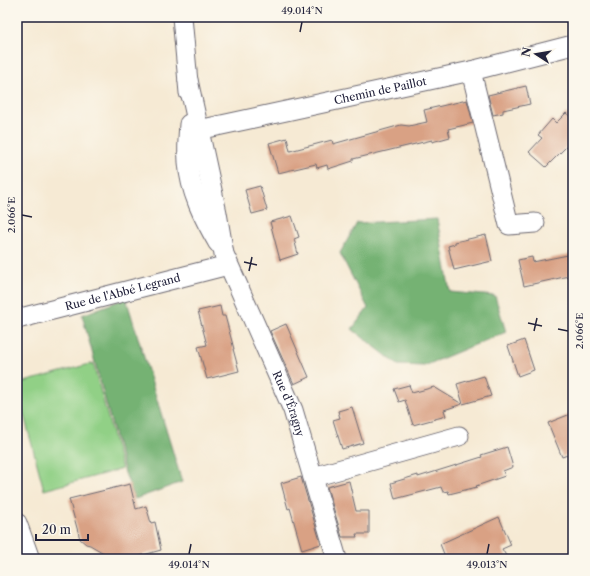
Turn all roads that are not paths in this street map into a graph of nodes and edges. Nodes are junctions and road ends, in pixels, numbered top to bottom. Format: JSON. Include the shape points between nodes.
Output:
{"nodes":[{"id":1,"x":182,"y":17,"type":"edge"},
{"id":2,"x":573,"y":45,"type":"edge"},
{"id":3,"x":471,"y":71,"type":"junction"},
{"id":4,"x":194,"y":134,"type":"junction"},
{"id":5,"x":535,"y":223,"type":"dead end"},
{"id":6,"x":226,"y":260,"type":"junction"},
{"id":7,"x":17,"y":319,"type":"edge"},
{"id":8,"x":459,"y":436,"type":"dead end"},
{"id":9,"x":313,"y":477,"type":"junction"},
{"id":10,"x":17,"y":523,"type":"edge"},
{"id":11,"x":30,"y":559,"type":"edge"},
{"id":12,"x":337,"y":559,"type":"edge"}],
"edges":[{"from":1,"to":4,"type":"street","name":"Rue d'Éragny"},
{"from":2,"to":3,"type":"street","name":"Chemin de Paillot"},
{"from":3,"to":4,"type":"street","name":"Chemin de Paillot"},
{"from":3,"to":5,"type":"street","via":[[509,225]]},
{"from":4,"to":6,"type":"street","name":"Rue d'Éragny"},
{"from":6,"to":7,"type":"street","name":"Rue de l'Abbé Legrand"},
{"from":6,"to":9,"type":"street","name":"Rue d'Éragny","via":[[293,410]]},
{"from":8,"to":9,"type":"street"},
{"from":9,"to":12,"type":"street","name":"Rue d'Éragny"},
{"from":10,"to":11,"type":"street"}]}
